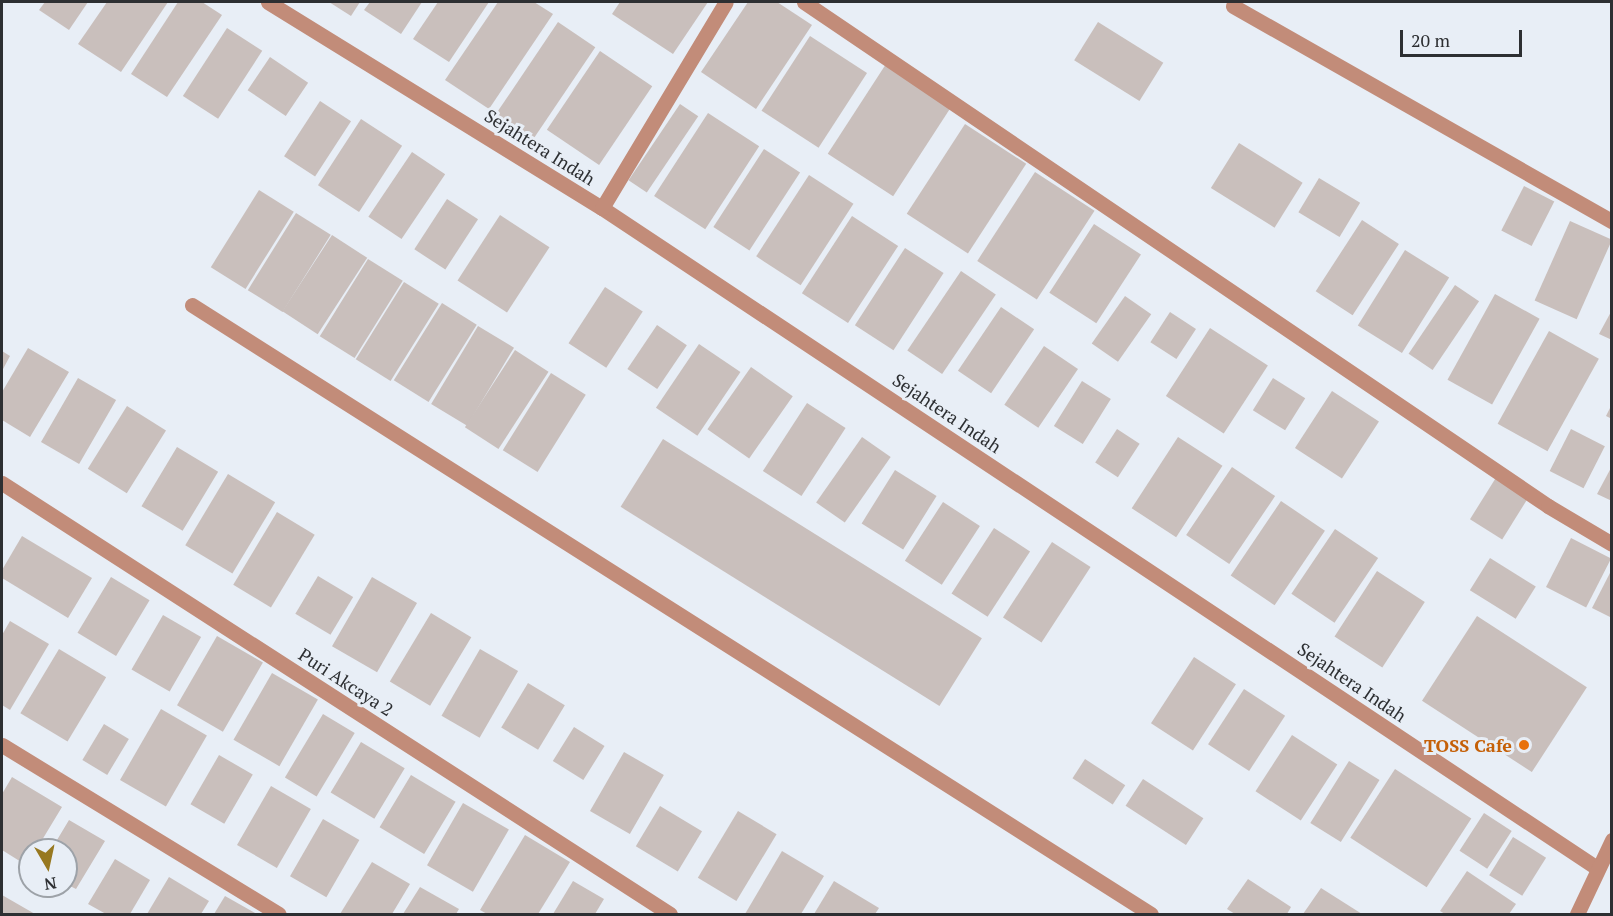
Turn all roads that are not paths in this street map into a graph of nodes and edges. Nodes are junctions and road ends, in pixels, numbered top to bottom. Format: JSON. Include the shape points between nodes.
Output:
{"nodes":[{"id":1,"x":268,"y":2,"type":"edge"},
{"id":2,"x":726,"y":2,"type":"edge"},
{"id":3,"x":804,"y":2,"type":"edge"},
{"id":4,"x":1233,"y":6,"type":"dead end"},
{"id":5,"x":602,"y":208,"type":"junction"},
{"id":6,"x":1611,"y":221,"type":"edge"},
{"id":7,"x":192,"y":305,"type":"dead end"},
{"id":8,"x":2,"y":483,"type":"edge"},
{"id":9,"x":1611,"y":544,"type":"edge"},
{"id":10,"x":2,"y":745,"type":"edge"},
{"id":11,"x":1611,"y":840,"type":"edge"},
{"id":12,"x":1597,"y":868,"type":"junction"},
{"id":13,"x":279,"y":915,"type":"edge"},
{"id":14,"x":670,"y":915,"type":"edge"},
{"id":15,"x":1151,"y":915,"type":"edge"},
{"id":16,"x":1577,"y":915,"type":"edge"}],
"edges":[{"from":1,"to":5,"type":"street","name":"Sejahtera Indah"},
{"from":2,"to":5,"type":"street"},
{"from":3,"to":9,"type":"street","via":[[1548,506]]},
{"from":4,"to":6,"type":"street"},
{"from":5,"to":12,"type":"street","name":"Sejahtera Indah"},
{"from":7,"to":15,"type":"street"},
{"from":8,"to":14,"type":"street","name":"Puri Akcaya 2"},
{"from":10,"to":13,"type":"street"},
{"from":11,"to":12,"type":"street"},
{"from":12,"to":16,"type":"street"}]}
